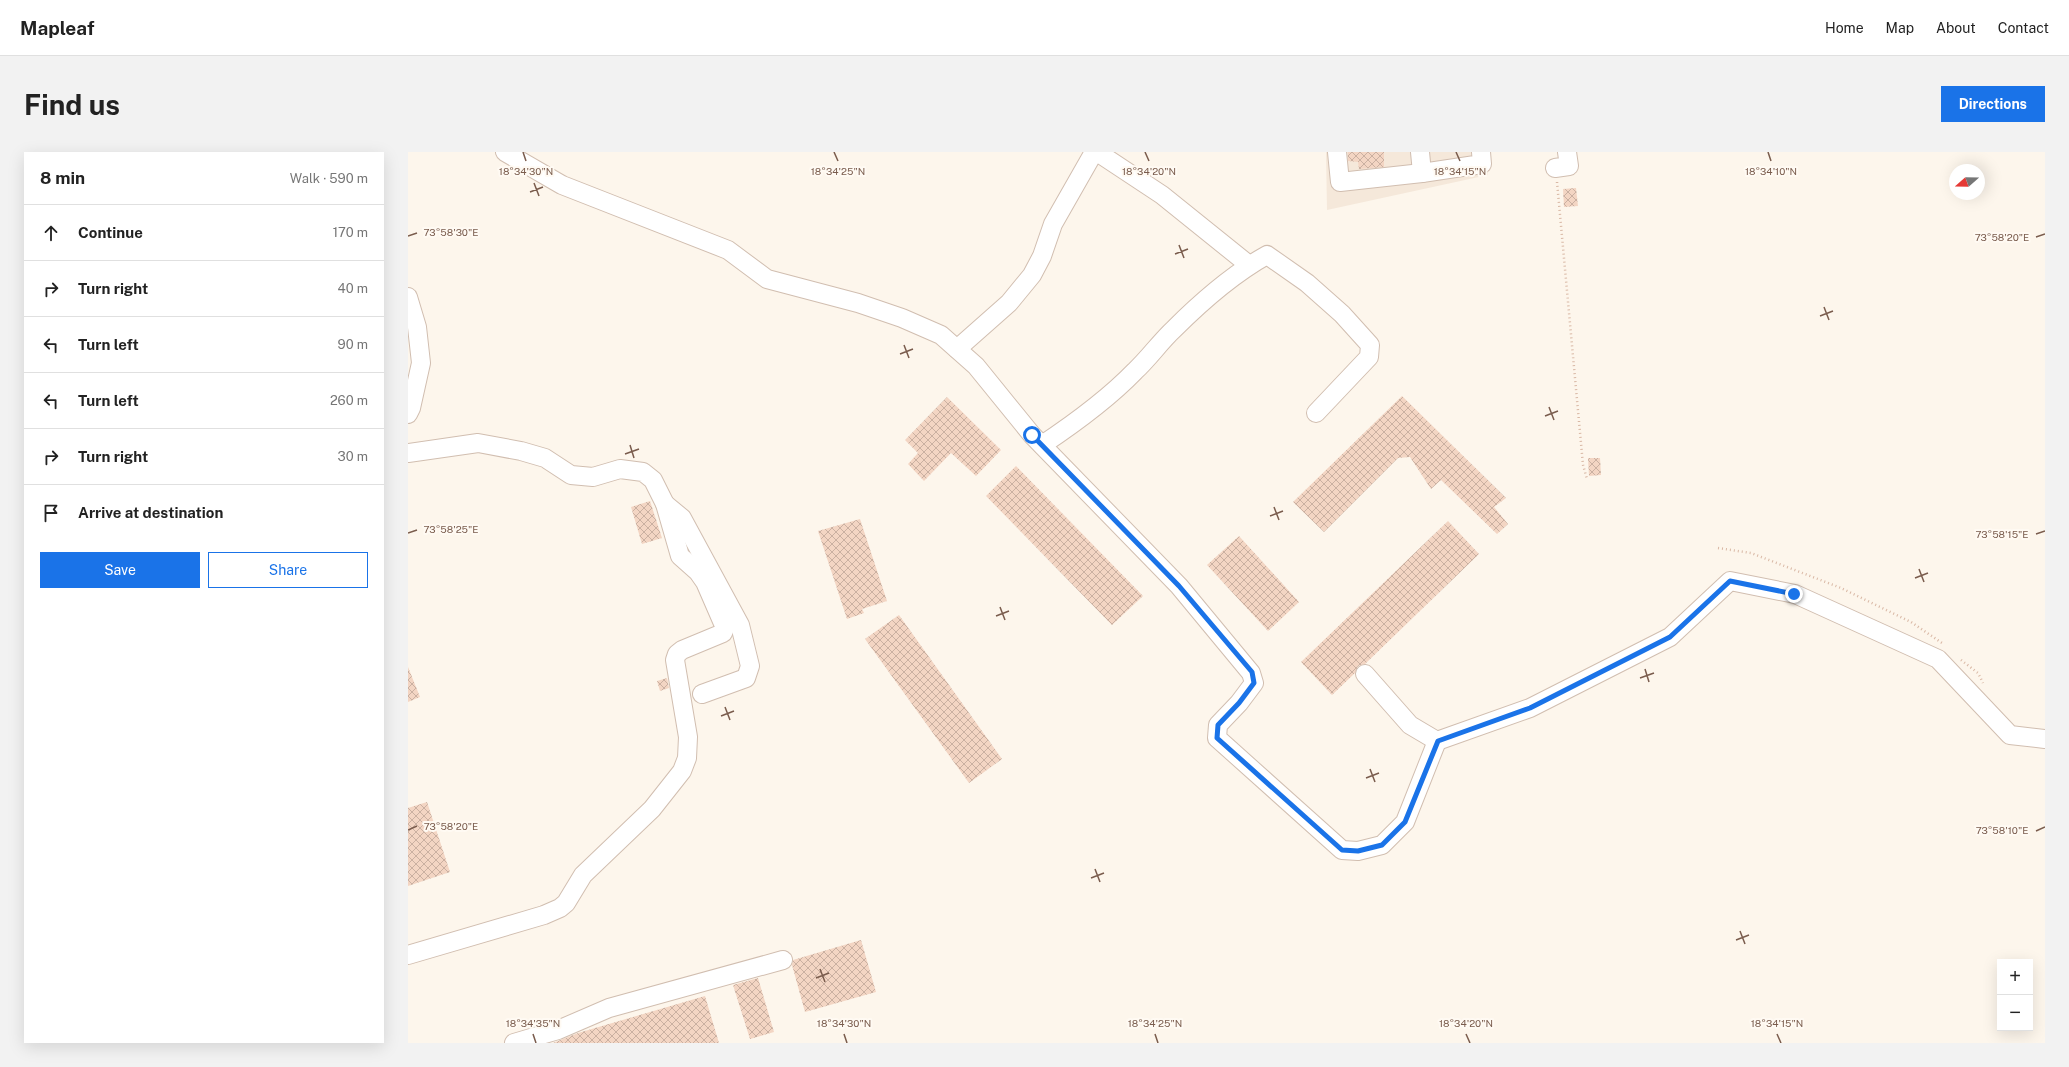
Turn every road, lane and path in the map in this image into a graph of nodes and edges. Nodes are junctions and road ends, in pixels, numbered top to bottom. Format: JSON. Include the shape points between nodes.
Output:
{"nodes":[{"id":1,"x":505,"y":152,"type":"edge"},
{"id":2,"x":1096,"y":152,"type":"edge"},
{"id":3,"x":1336,"y":152,"type":"edge"},
{"id":4,"x":1420,"y":152,"type":"edge"},
{"id":5,"x":1481,"y":152,"type":"edge"},
{"id":6,"x":1568,"y":152,"type":"edge"},
{"id":7,"x":1555,"y":168,"type":"joint"},
{"id":8,"x":1422,"y":173,"type":"junction"},
{"id":9,"x":1249,"y":265,"type":"junction"},
{"id":10,"x":408,"y":298,"type":"edge"},
{"id":11,"x":957,"y":349,"type":"junction"},
{"id":12,"x":1316,"y":413,"type":"dead end"},
{"id":13,"x":408,"y":414,"type":"edge"},
{"id":14,"x":1042,"y":445,"type":"junction"},
{"id":15,"x":408,"y":453,"type":"edge"},
{"id":16,"x":1587,"y":479,"type":"dead end"},
{"id":17,"x":665,"y":504,"type":"junction"},
{"id":18,"x":1365,"y":674,"type":"dead end"},
{"id":19,"x":702,"y":694,"type":"dead end"},
{"id":20,"x":2045,"y":739,"type":"edge"},
{"id":21,"x":1438,"y":741,"type":"junction"},
{"id":22,"x":408,"y":956,"type":"edge"},
{"id":23,"x":784,"y":960,"type":"dead end"},
{"id":24,"x":514,"y":1043,"type":"edge"}],
"edges":[{"from":1,"to":11,"type":"street","via":[[562,185],[728,250],[767,279],[858,303],[902,318],[941,335]]},
{"from":2,"to":9,"type":"street","via":[[1162,195]]},
{"from":2,"to":11,"type":"street","via":[[1053,224],[1042,256],[1032,275],[1009,303]]},
{"from":3,"to":8,"type":"street","via":[[1340,182]]},
{"from":4,"to":8,"type":"street"},
{"from":5,"to":8,"type":"street","via":[[1482,164]]},
{"from":6,"to":7,"type":"street","via":[[1569,166]]},
{"from":7,"to":16,"type":"path","via":[[1583,465]]},
{"from":9,"to":12,"type":"street","via":[[1267,255],[1307,283],[1342,314],[1370,345],[1369,357]]},
{"from":9,"to":14,"type":"street","via":[[1208,297],[1104,400]]},
{"from":10,"to":13,"type":"street","via":[[417,327],[421,364],[412,408]]},
{"from":11,"to":14,"type":"street","via":[[976,366]]},
{"from":14,"to":21,"type":"street","via":[[1179,586],[1252,672],[1254,683],[1218,725],[1217,738],[1342,850],[1358,851],[1382,845],[1405,822]]},
{"from":15,"to":17,"type":"street","via":[[478,443],[545,458],[571,475],[594,477],[620,470],[643,472],[654,480]]},
{"from":17,"to":19,"type":"street","via":[[682,518],[740,625],[750,666],[746,678]]},
{"from":17,"to":22,"type":"street","via":[[680,556],[705,582],[725,622],[723,633],[682,650],[675,660],[688,737],[687,758],[682,771],[652,809],[582,875],[566,903],[560,908]]},
{"from":18,"to":21,"type":"street","via":[[1410,725]]},
{"from":20,"to":21,"type":"street","via":[[2010,736],[1938,659],[1794,594],[1730,581],[1670,637],[1530,708]]},
{"from":23,"to":24,"type":"street","via":[[609,1008],[558,1030]]}]}
